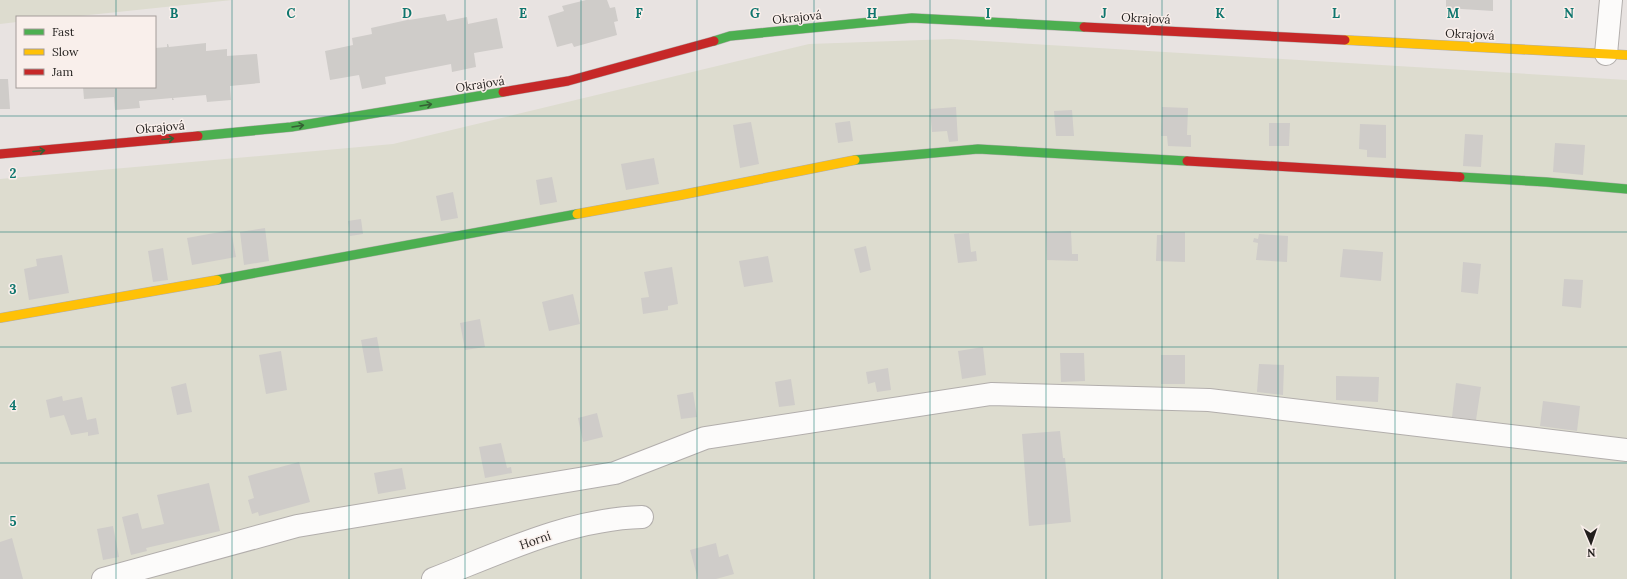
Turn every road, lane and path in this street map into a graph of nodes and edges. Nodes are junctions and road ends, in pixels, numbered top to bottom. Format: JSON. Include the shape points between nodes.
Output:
{"nodes":[{"id":1,"x":1611,"y":0,"type":"edge"},
{"id":2,"x":1617,"y":54,"type":"edge"},
{"id":3,"x":0,"y":154,"type":"edge"},
{"id":4,"x":1627,"y":189,"type":"edge"},
{"id":5,"x":0,"y":318,"type":"edge"},
{"id":6,"x":1627,"y":450,"type":"edge"},
{"id":7,"x":642,"y":517,"type":"dead end"},
{"id":8,"x":103,"y":579,"type":"edge"},
{"id":9,"x":433,"y":579,"type":"edge"}],
"edges":[{"from":1,"to":2,"type":"street"},
{"from":3,"to":2,"type":"street","name":"Okrajová","one_way":true,"via":[[291,127],[568,81],[730,36],[912,18]]},
{"from":4,"to":5,"type":"street","via":[[1546,182],[978,149],[858,159],[681,195]]},
{"from":6,"to":8,"type":"street","via":[[1209,400],[991,394],[705,438],[615,473],[297,526]]},
{"from":7,"to":9,"type":"street","name":"Horní","via":[[622,518],[546,536]]}]}
